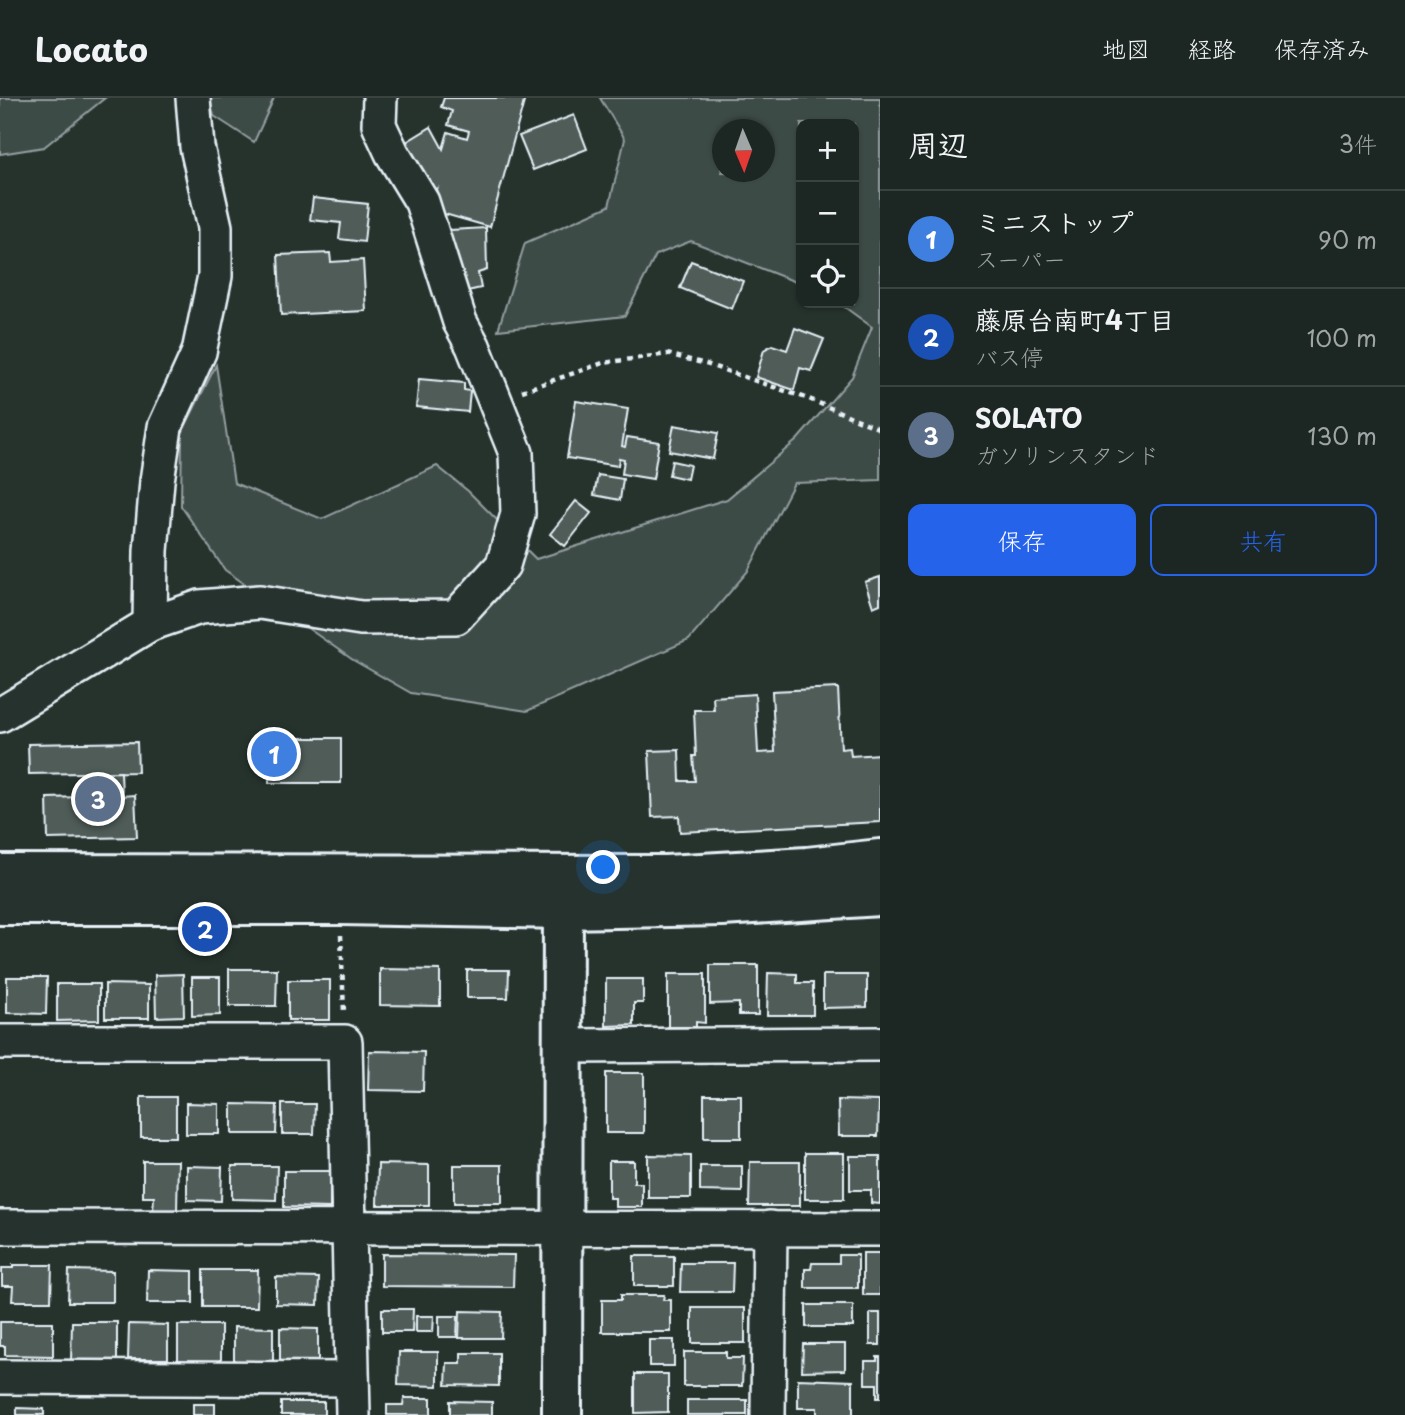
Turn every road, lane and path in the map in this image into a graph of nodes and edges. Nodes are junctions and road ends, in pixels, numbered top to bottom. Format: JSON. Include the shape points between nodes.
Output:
{"nodes":[{"id":1,"x":193,"y":98,"type":"edge"},
{"id":2,"x":380,"y":98,"type":"edge"},
{"id":3,"x":494,"y":400,"type":"junction"},
{"id":4,"x":880,"y":429,"type":"edge"},
{"id":5,"x":150,"y":624,"type":"junction"},
{"id":6,"x":0,"y":715,"type":"edge"},
{"id":7,"x":880,"y":859,"type":"edge"},
{"id":8,"x":0,"y":874,"type":"edge"},
{"id":9,"x":563,"y":892,"type":"junction"},
{"id":10,"x":880,"y":896,"type":"edge"},
{"id":11,"x":0,"y":905,"type":"edge"},
{"id":12,"x":341,"y":905,"type":"junction"},
{"id":13,"x":0,"y":1042,"type":"edge"},
{"id":14,"x":345,"y":1042,"type":"junction"},
{"id":15,"x":880,"y":1044,"type":"edge"},
{"id":16,"x":564,"y":1046,"type":"junction"},
{"id":17,"x":349,"y":1226,"type":"junction"},
{"id":18,"x":0,"y":1227,"type":"edge"},
{"id":19,"x":563,"y":1228,"type":"junction"},
{"id":20,"x":770,"y":1228,"type":"junction"},
{"id":21,"x":880,"y":1229,"type":"edge"},
{"id":22,"x":0,"y":1377,"type":"edge"},
{"id":23,"x":352,"y":1379,"type":"junction"},
{"id":24,"x":353,"y":1415,"type":"edge"},
{"id":25,"x":562,"y":1415,"type":"edge"},
{"id":26,"x":768,"y":1415,"type":"edge"}],
"edges":[{"from":1,"to":5,"type":"street","via":[[197,147],[215,227],[215,276],[199,352],[165,427],[150,551]]},
{"from":2,"to":3,"type":"street","via":[[379,125],[422,202],[460,321]]},
{"from":3,"to":4,"type":"path","via":[[603,363],[667,354],[809,399]]},
{"from":3,"to":5,"type":"street","via":[[516,453],[518,514],[503,565],[456,617],[361,618],[260,602],[200,607]]},
{"from":5,"to":6,"type":"street"},
{"from":7,"to":9,"type":"street","via":[[666,875]]},
{"from":8,"to":9,"type":"street"},
{"from":9,"to":10,"type":"street","via":[[722,906]]},
{"from":9,"to":12,"type":"street"},
{"from":9,"to":16,"type":"street"},
{"from":11,"to":12,"type":"street"},
{"from":12,"to":14,"type":"path"},
{"from":13,"to":14,"type":"street"},
{"from":14,"to":17,"type":"street"},
{"from":15,"to":16,"type":"street"},
{"from":16,"to":19,"type":"street"},
{"from":17,"to":18,"type":"street"},
{"from":17,"to":19,"type":"street"},
{"from":17,"to":23,"type":"street"},
{"from":19,"to":20,"type":"street"},
{"from":19,"to":25,"type":"street"},
{"from":20,"to":21,"type":"street"},
{"from":20,"to":26,"type":"street"},
{"from":22,"to":23,"type":"street"},
{"from":23,"to":24,"type":"street"}]}
